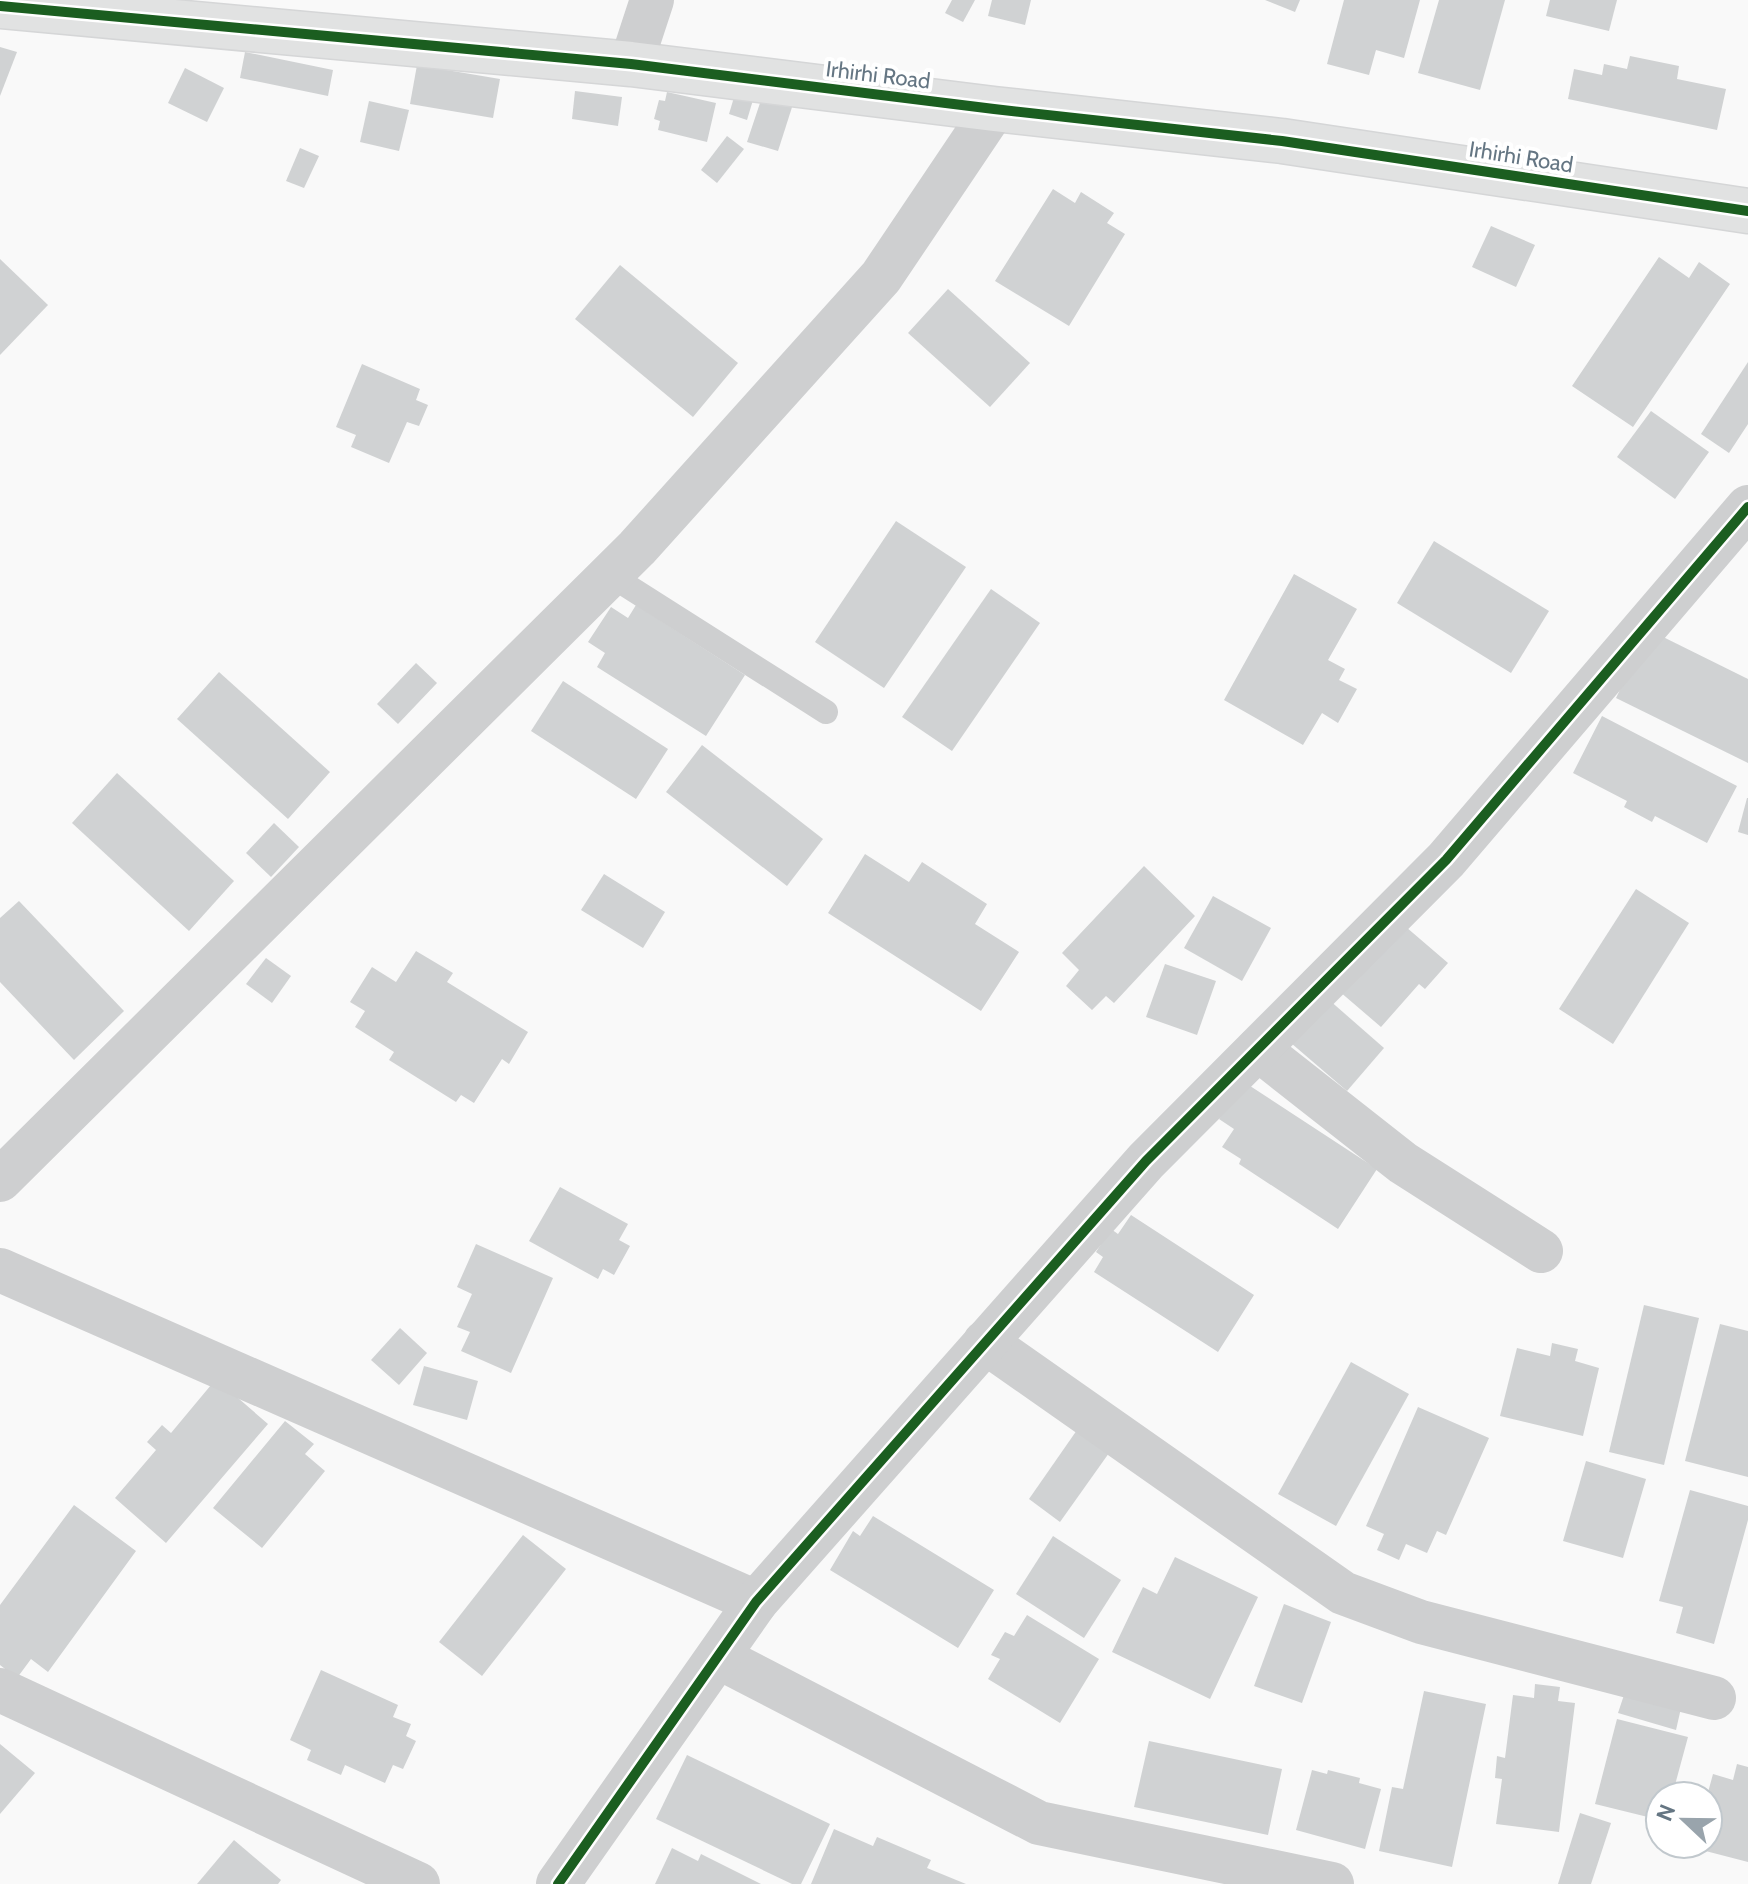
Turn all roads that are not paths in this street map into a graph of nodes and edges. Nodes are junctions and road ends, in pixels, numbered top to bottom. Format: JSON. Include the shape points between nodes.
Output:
{"nodes":[{"id":1,"x":652,"y":0,"type":"edge"},
{"id":2,"x":1,"y":8,"type":"edge"},
{"id":3,"x":631,"y":64,"type":"junction"},
{"id":4,"x":994,"y":109,"type":"junction"},
{"id":5,"x":1748,"y":211,"type":"edge"},
{"id":6,"x":1748,"y":507,"type":"edge"},
{"id":7,"x":610,"y":575,"type":"junction"},
{"id":8,"x":826,"y":712,"type":"dead end"},
{"id":9,"x":1258,"y":1049,"type":"junction"},
{"id":10,"x":5,"y":1165,"type":"edge"},
{"id":11,"x":1541,"y":1251,"type":"dead end"},
{"id":12,"x":0,"y":1270,"type":"edge"},
{"id":13,"x":985,"y":1342,"type":"junction"},
{"id":14,"x":756,"y":1602,"type":"junction"},
{"id":15,"x":718,"y":1657,"type":"junction"},
{"id":16,"x":0,"y":1690,"type":"edge"},
{"id":17,"x":1714,"y":1698,"type":"dead end"},
{"id":18,"x":418,"y":1884,"type":"edge"},
{"id":19,"x":558,"y":1884,"type":"edge"},
{"id":20,"x":1332,"y":1884,"type":"edge"}],
"edges":[{"from":1,"to":3,"type":"street"},
{"from":2,"to":3,"type":"street","name":"Irhirhi Road"},
{"from":3,"to":4,"type":"street","name":"Irhirhi Road"},
{"from":4,"to":5,"type":"street","name":"Irhirhi Road","via":[[1282,141]]},
{"from":4,"to":7,"type":"street","via":[[881,277]]},
{"from":6,"to":9,"type":"street","via":[[1446,860]]},
{"from":7,"to":8,"type":"lane"},
{"from":7,"to":10,"type":"street"},
{"from":9,"to":11,"type":"street","via":[[1403,1163]]},
{"from":9,"to":13,"type":"street","via":[[1146,1161]]},
{"from":12,"to":14,"type":"street"},
{"from":13,"to":14,"type":"street"},
{"from":13,"to":17,"type":"street","via":[[1343,1593],[1421,1622]]},
{"from":14,"to":15,"type":"street"},
{"from":15,"to":19,"type":"street"},
{"from":15,"to":20,"type":"street","via":[[1039,1823]]},
{"from":16,"to":18,"type":"street"}]}
